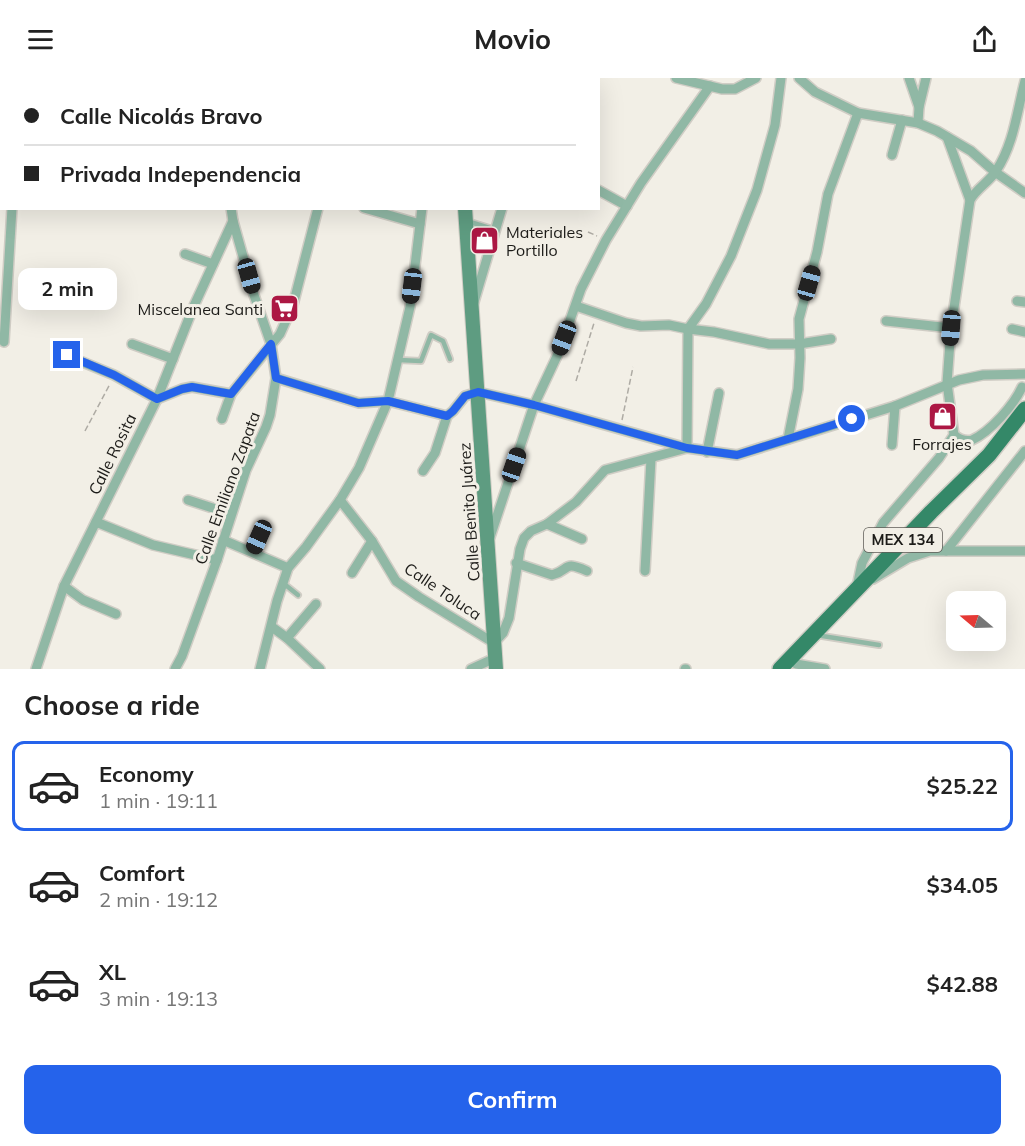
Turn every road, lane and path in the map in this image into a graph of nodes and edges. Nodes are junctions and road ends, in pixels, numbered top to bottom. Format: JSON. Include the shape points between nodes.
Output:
{"nodes":[{"id":1,"x":676,"y":78,"type":"edge"},
{"id":2,"x":756,"y":78,"type":"edge"},
{"id":3,"x":781,"y":78,"type":"edge"},
{"id":4,"x":799,"y":78,"type":"edge"},
{"id":5,"x":909,"y":78,"type":"edge"},
{"id":6,"x":926,"y":78,"type":"edge"},
{"id":7,"x":1024,"y":85,"type":"edge"},
{"id":8,"x":710,"y":86,"type":"junction"},
{"id":9,"x":919,"y":107,"type":"junction"},
{"id":10,"x":858,"y":113,"type":"junction"},
{"id":11,"x":902,"y":120,"type":"junction"},
{"id":12,"x":918,"y":123,"type":"junction"},
{"id":13,"x":947,"y":137,"type":"junction"},
{"id":14,"x":892,"y":155,"type":"dead end"},
{"id":15,"x":995,"y":172,"type":"junction"},
{"id":16,"x":600,"y":191,"type":"edge"},
{"id":17,"x":1025,"y":193,"type":"edge"},
{"id":18,"x":970,"y":200,"type":"junction"},
{"id":19,"x":627,"y":206,"type":"junction"},
{"id":20,"x":12,"y":210,"type":"edge"},
{"id":21,"x":231,"y":210,"type":"edge"},
{"id":22,"x":317,"y":210,"type":"edge"},
{"id":23,"x":371,"y":210,"type":"edge"},
{"id":24,"x":422,"y":210,"type":"edge"},
{"id":25,"x":501,"y":210,"type":"edge"},
{"id":26,"x":465,"y":215,"type":"edge"},
{"id":27,"x":233,"y":221,"type":"junction"},
{"id":28,"x":420,"y":225,"type":"junction"},
{"id":29,"x":496,"y":230,"type":"junction"},
{"id":30,"x":185,"y":254,"type":"dead end"},
{"id":31,"x":213,"y":264,"type":"junction"},
{"id":32,"x":576,"y":306,"type":"junction"},
{"id":33,"x":472,"y":310,"type":"junction"},
{"id":34,"x":597,"y":313,"type":"junction"},
{"id":35,"x":886,"y":321,"type":"dead end"},
{"id":36,"x":951,"y":328,"type":"junction"},
{"id":37,"x":1012,"y":328,"type":"dead end"},
{"id":38,"x":688,"y":329,"type":"junction"},
{"id":39,"x":1025,"y":332,"type":"edge"},
{"id":40,"x":831,"y":339,"type":"dead end"},
{"id":41,"x":4,"y":342,"type":"dead end"},
{"id":42,"x":132,"y":344,"type":"dead end"},
{"id":43,"x":271,"y":344,"type":"junction"},
{"id":44,"x":799,"y":344,"type":"junction"},
{"id":45,"x":63,"y":354,"type":"dead end"},
{"id":46,"x":173,"y":359,"type":"junction"},
{"id":47,"x":450,"y":359,"type":"dead end"},
{"id":48,"x":399,"y":360,"type":"junction"},
{"id":49,"x":633,"y":367,"type":"dead end"},
{"id":50,"x":114,"y":375,"type":"junction"},
{"id":51,"x":276,"y":378,"type":"junction"},
{"id":52,"x":1024,"y":380,"type":"edge"},
{"id":53,"x":576,"y":381,"type":"dead end"},
{"id":54,"x":947,"y":383,"type":"junction"},
{"id":55,"x":478,"y":392,"type":"junction"},
{"id":56,"x":719,"y":393,"type":"dead end"},
{"id":57,"x":231,"y":394,"type":"junction"},
{"id":58,"x":157,"y":399,"type":"junction"},
{"id":59,"x":388,"y":401,"type":"junction"},
{"id":60,"x":534,"y":405,"type":"junction"},
{"id":61,"x":896,"y":406,"type":"junction"},
{"id":62,"x":1021,"y":415,"type":"edge"},
{"id":63,"x":447,"y":416,"type":"junction"},
{"id":64,"x":222,"y":418,"type":"dead end"},
{"id":65,"x":620,"y":429,"type":"junction"},
{"id":66,"x":85,"y":431,"type":"dead end"},
{"id":67,"x":954,"y":435,"type":"junction"},
{"id":68,"x":788,"y":439,"type":"junction"},
{"id":69,"x":892,"y":445,"type":"dead end"},
{"id":70,"x":687,"y":448,"type":"junction"},
{"id":71,"x":1025,"y":451,"type":"edge"},
{"id":72,"x":707,"y":452,"type":"junction"},
{"id":73,"x":651,"y":459,"type":"junction"},
{"id":74,"x":423,"y":471,"type":"dead end"},
{"id":75,"x":188,"y":500,"type":"dead end"},
{"id":76,"x":340,"y":500,"type":"junction"},
{"id":77,"x":231,"y":514,"type":"junction"},
{"id":78,"x":96,"y":522,"type":"junction"},
{"id":79,"x":547,"y":524,"type":"junction"},
{"id":80,"x":259,"y":537,"type":"dead end"},
{"id":81,"x":582,"y":539,"type":"dead end"},
{"id":82,"x":223,"y":540,"type":"junction"},
{"id":83,"x":372,"y":541,"type":"junction"},
{"id":84,"x":487,"y":545,"type":"junction"},
{"id":85,"x":946,"y":551,"type":"junction"},
{"id":86,"x":1025,"y":551,"type":"edge"},
{"id":87,"x":253,"y":552,"type":"junction"},
{"id":88,"x":217,"y":560,"type":"junction"},
{"id":89,"x":516,"y":563,"type":"junction"},
{"id":90,"x":288,"y":568,"type":"junction"},
{"id":91,"x":587,"y":571,"type":"dead end"},
{"id":92,"x":645,"y":571,"type":"dead end"},
{"id":93,"x":352,"y":573,"type":"dead end"},
{"id":94,"x":283,"y":583,"type":"junction"},
{"id":95,"x":64,"y":586,"type":"junction"},
{"id":96,"x":856,"y":590,"type":"junction"},
{"id":97,"x":298,"y":595,"type":"dead end"},
{"id":98,"x":316,"y":604,"type":"dead end"},
{"id":99,"x":116,"y":614,"type":"dead end"},
{"id":100,"x":272,"y":627,"type":"junction"},
{"id":101,"x":814,"y":634,"type":"junction"},
{"id":102,"x":287,"y":638,"type":"junction"},
{"id":103,"x":494,"y":643,"type":"junction"},
{"id":104,"x":879,"y":645,"type":"dead end"},
{"id":105,"x":796,"y":661,"type":"edge"},
{"id":106,"x":496,"y":664,"type":"edge"},
{"id":107,"x":818,"y":668,"type":"edge"},
{"id":108,"x":36,"y":669,"type":"edge"},
{"id":109,"x":175,"y":669,"type":"edge"},
{"id":110,"x":260,"y":669,"type":"edge"},
{"id":111,"x":320,"y":669,"type":"edge"},
{"id":112,"x":471,"y":669,"type":"edge"},
{"id":113,"x":780,"y":669,"type":"edge"}],
"edges":[{"from":1,"to":8,"type":"street"},
{"from":2,"to":8,"type":"street","via":[[735,89]]},
{"from":3,"to":38,"type":"street","via":[[775,125],[753,201],[717,284]]},
{"from":4,"to":10,"type":"street","via":[[815,92]]},
{"from":5,"to":9,"type":"street"},
{"from":6,"to":9,"type":"street"},
{"from":7,"to":15,"type":"street","via":[[1014,131]]},
{"from":8,"to":19,"type":"street"},
{"from":9,"to":12,"type":"street"},
{"from":10,"to":11,"type":"street"},
{"from":10,"to":44,"type":"street","via":[[828,194],[799,319]]},
{"from":11,"to":12,"type":"street"},
{"from":11,"to":14,"type":"street"},
{"from":12,"to":13,"type":"street"},
{"from":13,"to":15,"type":"street"},
{"from":13,"to":18,"type":"street"},
{"from":15,"to":17,"type":"street"},
{"from":15,"to":18,"type":"street"},
{"from":16,"to":19,"type":"street"},
{"from":18,"to":36,"type":"street"},
{"from":19,"to":32,"type":"street","via":[[606,240]]},
{"from":20,"to":41,"type":"street"},
{"from":21,"to":27,"type":"street","name":"Calle Emiliano Zapata"},
{"from":22,"to":43,"type":"street","via":[[293,305]]},
{"from":23,"to":28,"type":"street"},
{"from":24,"to":28,"type":"street"},
{"from":25,"to":29,"type":"street"},
{"from":26,"to":29,"type":"lane"},
{"from":26,"to":33,"type":"main road","name":"Calle Benito Juárez"},
{"from":27,"to":31,"type":"street","name":"Calle Rosita"},
{"from":27,"to":43,"type":"street","name":"Calle Emiliano Zapata"},
{"from":28,"to":48,"type":"street"},
{"from":29,"to":33,"type":"street"},
{"from":30,"to":31,"type":"street"},
{"from":31,"to":46,"type":"street","name":"Calle Rosita"},
{"from":32,"to":34,"type":"street"},
{"from":32,"to":60,"type":"street"},
{"from":33,"to":55,"type":"main road","name":"Calle Benito Juárez"},
{"from":34,"to":38,"type":"street","via":[[641,326],[662,324]]},
{"from":34,"to":53,"type":"path"},
{"from":35,"to":36,"type":"street"},
{"from":36,"to":54,"type":"street"},
{"from":37,"to":39,"type":"street"},
{"from":38,"to":44,"type":"street","via":[[769,344]]},
{"from":38,"to":70,"type":"street"},
{"from":40,"to":44,"type":"street"},
{"from":42,"to":46,"type":"street"},
{"from":43,"to":51,"type":"street","name":"Calle Emiliano Zapata"},
{"from":43,"to":57,"type":"street"},
{"from":44,"to":68,"type":"street","via":[[798,389]]},
{"from":45,"to":50,"type":"street"},
{"from":46,"to":58,"type":"street","name":"Calle Rosita"},
{"from":47,"to":48,"type":"lane","via":[[443,341],[431,335],[421,361]]},
{"from":48,"to":59,"type":"street"},
{"from":49,"to":65,"type":"path"},
{"from":50,"to":58,"type":"street"},
{"from":50,"to":66,"type":"path"},
{"from":51,"to":59,"type":"street","via":[[358,403]]},
{"from":51,"to":77,"type":"street","name":"Calle Emiliano Zapata","via":[[266,427]]},
{"from":52,"to":54,"type":"street","via":[[983,375]]},
{"from":52,"to":62,"type":"street"},
{"from":52,"to":67,"type":"street","via":[[1010,408],[982,433],[966,441]]},
{"from":54,"to":61,"type":"street"},
{"from":54,"to":67,"type":"street"},
{"from":55,"to":60,"type":"street"},
{"from":55,"to":63,"type":"street","via":[[465,396]]},
{"from":55,"to":84,"type":"main road","name":"Calle Benito Juárez"},
{"from":56,"to":72,"type":"street"},
{"from":57,"to":58,"type":"street","via":[[192,387]]},
{"from":57,"to":64,"type":"street"},
{"from":58,"to":78,"type":"street","name":"Calle Rosita"},
{"from":59,"to":63,"type":"street"},
{"from":59,"to":76,"type":"street","via":[[359,468]]},
{"from":60,"to":65,"type":"street"},
{"from":60,"to":84,"type":"street"},
{"from":61,"to":68,"type":"street"},
{"from":61,"to":69,"type":"street"},
{"from":62,"to":96,"type":"main road","number":"MEX 134","via":[[989,455]]},
{"from":63,"to":74,"type":"street","via":[[435,453]]},
{"from":65,"to":70,"type":"street"},
{"from":67,"to":96,"type":"street","via":[[883,524],[862,563]]},
{"from":68,"to":72,"type":"street","via":[[737,455]]},
{"from":70,"to":72,"type":"street"},
{"from":70,"to":73,"type":"street"},
{"from":71,"to":85,"type":"street"},
{"from":73,"to":79,"type":"street","via":[[606,470],[576,502]]},
{"from":73,"to":92,"type":"street"},
{"from":75,"to":77,"type":"street"},
{"from":76,"to":83,"type":"street","name":"Calle Toluca"},
{"from":76,"to":90,"type":"street"},
{"from":77,"to":82,"type":"street","name":"Calle Emiliano Zapata"},
{"from":78,"to":88,"type":"street","via":[[153,544]]},
{"from":78,"to":95,"type":"street","name":"Calle Rosita"},
{"from":79,"to":81,"type":"street"},
{"from":79,"to":89,"type":"street","via":[[524,538]]},
{"from":80,"to":87,"type":"street"},
{"from":82,"to":87,"type":"street"},
{"from":82,"to":88,"type":"street","name":"Calle Emiliano Zapata"},
{"from":83,"to":93,"type":"street"},
{"from":83,"to":103,"type":"street","name":"Calle Toluca","via":[[396,581]]},
{"from":84,"to":103,"type":"main road","name":"Calle Benito Juárez"},
{"from":85,"to":86,"type":"street"},
{"from":85,"to":96,"type":"street","via":[[908,558]]},
{"from":87,"to":90,"type":"street"},
{"from":88,"to":109,"type":"street","name":"Calle Emiliano Zapata"},
{"from":89,"to":91,"type":"street","via":[[552,575],[572,565]]},
{"from":89,"to":103,"type":"street","via":[[509,618]]},
{"from":90,"to":94,"type":"street"},
{"from":94,"to":97,"type":"lane"},
{"from":94,"to":100,"type":"street"},
{"from":95,"to":99,"type":"street","via":[[83,600]]},
{"from":95,"to":108,"type":"street","name":"Calle Rosita"},
{"from":96,"to":101,"type":"main road","number":"MEX 134"},
{"from":98,"to":102,"type":"street"},
{"from":100,"to":102,"type":"street"},
{"from":100,"to":110,"type":"street"},
{"from":101,"to":104,"type":"lane"},
{"from":101,"to":105,"type":"main road","number":"MEX 134"},
{"from":102,"to":111,"type":"street"},
{"from":103,"to":106,"type":"main road","name":"Calle Benito Juárez"},
{"from":105,"to":107,"type":"street"},
{"from":105,"to":113,"type":"main road","number":"MEX 134"},
{"from":106,"to":112,"type":"street"}]}
